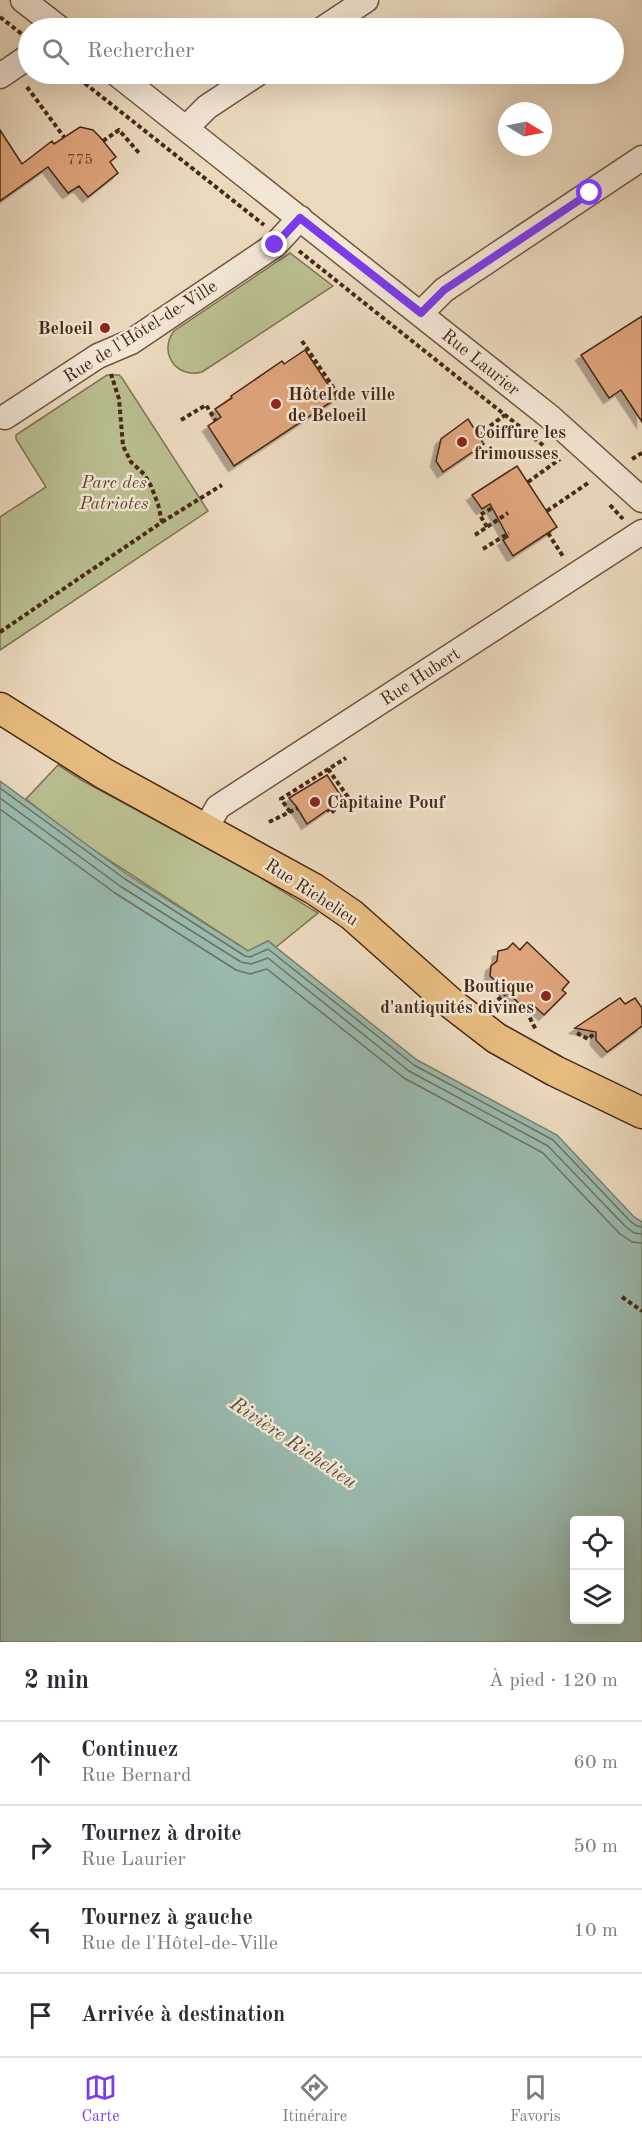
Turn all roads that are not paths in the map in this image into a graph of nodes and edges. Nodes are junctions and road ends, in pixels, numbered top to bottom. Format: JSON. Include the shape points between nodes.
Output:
{"nodes":[{"id":1,"x":23,"y":0,"type":"edge"},
{"id":2,"x":366,"y":0,"type":"edge"},
{"id":3,"x":46,"y":18,"type":"edge"},
{"id":4,"x":339,"y":18,"type":"edge"},
{"id":5,"x":18,"y":64,"type":"edge"},
{"id":6,"x":0,"y":76,"type":"edge"},
{"id":7,"x":130,"y":84,"type":"edge"},
{"id":8,"x":242,"y":84,"type":"edge"},
{"id":9,"x":186,"y":128,"type":"junction"},
{"id":10,"x":642,"y":158,"type":"edge"},
{"id":11,"x":300,"y":218,"type":"junction"},
{"id":12,"x":421,"y":313,"type":"junction"},
{"id":13,"x":5,"y":417,"type":"dead end"},
{"id":14,"x":642,"y":500,"type":"edge"},
{"id":15,"x":642,"y":532,"type":"edge"},
{"id":16,"x":0,"y":708,"type":"edge"},
{"id":17,"x":206,"y":828,"type":"junction"},
{"id":18,"x":642,"y":1113,"type":"edge"}],
"edges":[{"from":1,"to":3,"type":"street"},
{"from":2,"to":4,"type":"street"},
{"from":5,"to":6,"type":"street"},
{"from":7,"to":9,"type":"street","name":"Rue Laurier"},
{"from":8,"to":9,"type":"street","via":[[207,107]]},
{"from":9,"to":11,"type":"street","name":"Rue Laurier"},
{"from":10,"to":12,"type":"street","via":[[444,290]]},
{"from":11,"to":12,"type":"street","name":"Rue Laurier"},
{"from":11,"to":13,"type":"street","name":"Rue de l'Hôtel-de-Ville","via":[[275,245],[131,342],[98,356]]},
{"from":12,"to":14,"type":"street","name":"Rue Laurier","via":[[549,417]]},
{"from":15,"to":17,"type":"street","name":"Rue Hubert","via":[[218,807]]},
{"from":16,"to":17,"type":"main road","name":"Rue Richelieu","via":[[103,773]]},
{"from":17,"to":18,"type":"main road","name":"Rue Richelieu","via":[[340,906],[496,1038]]}]}
